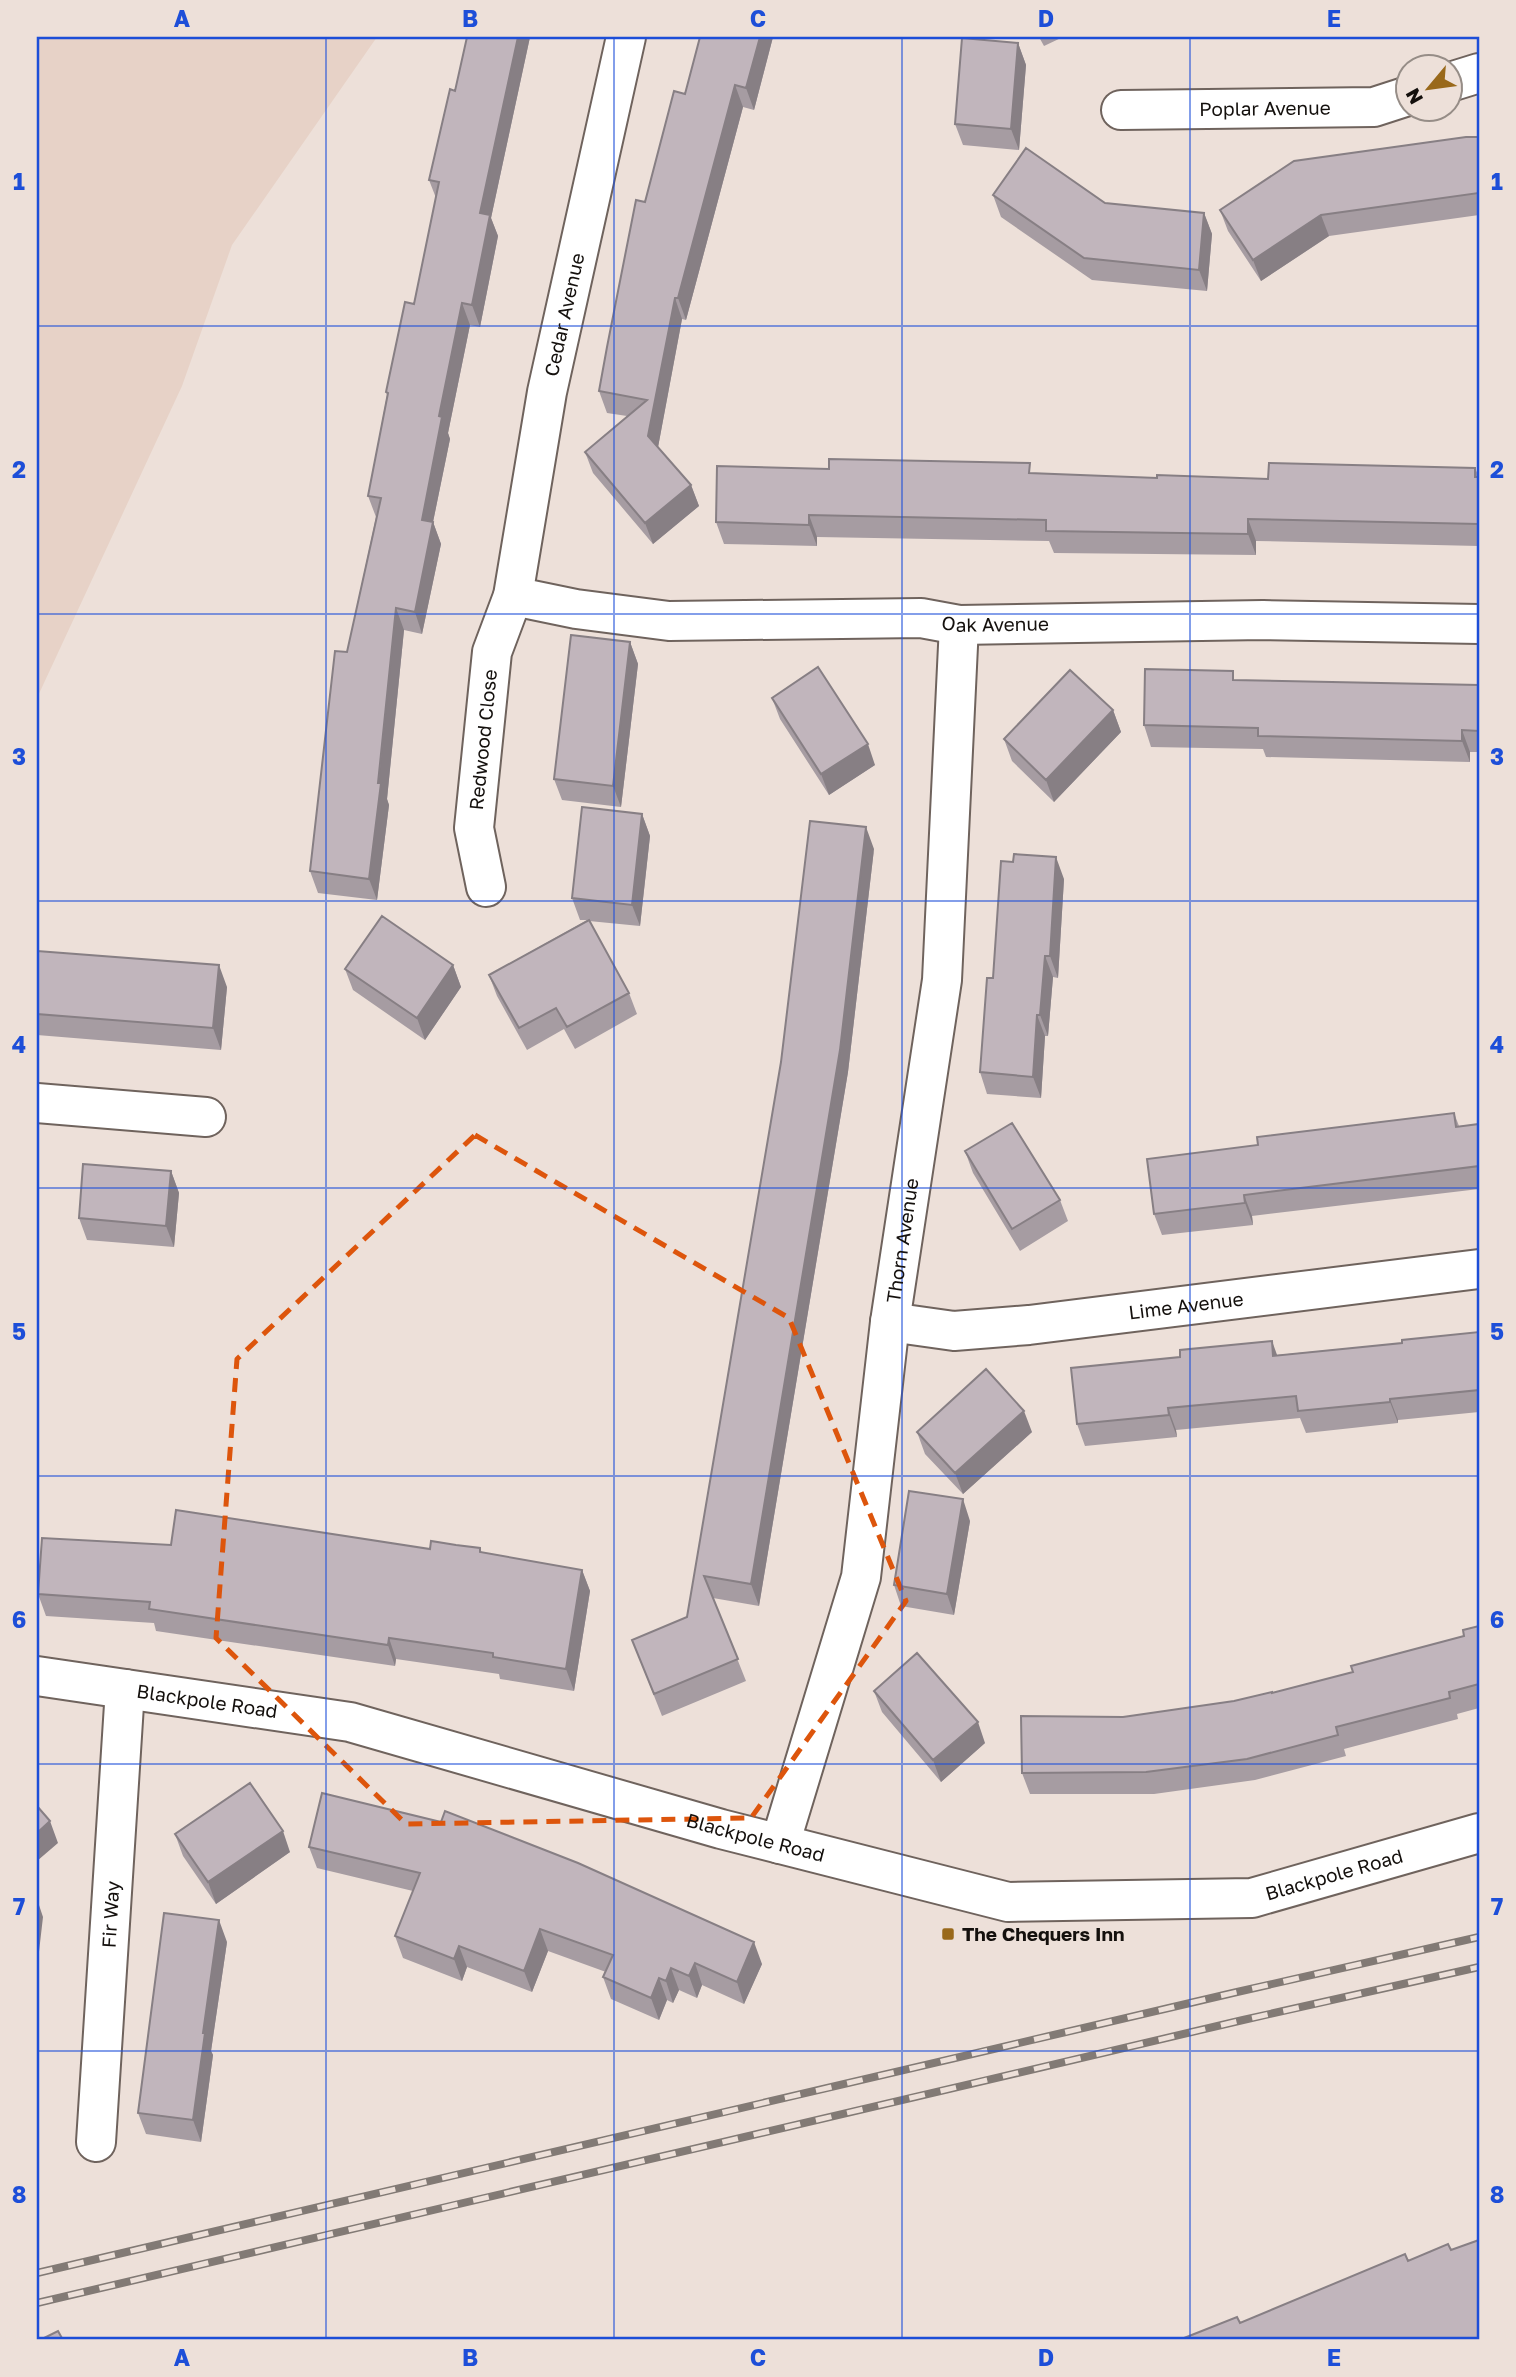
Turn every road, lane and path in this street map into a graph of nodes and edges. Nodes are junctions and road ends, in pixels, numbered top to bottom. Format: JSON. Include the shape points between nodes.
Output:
{"nodes":[{"id":1,"x":626,"y":37,"type":"edge"},
{"id":2,"x":1394,"y":101,"type":"edge"},
{"id":3,"x":1121,"y":110,"type":"dead end"},
{"id":4,"x":513,"y":596,"type":"junction"},
{"id":5,"x":1479,"y":624,"type":"edge"},
{"id":6,"x":960,"y":625,"type":"junction"},
{"id":7,"x":486,"y":887,"type":"dead end"},
{"id":8,"x":37,"y":1104,"type":"edge"},
{"id":9,"x":206,"y":1116,"type":"dead end"},
{"id":10,"x":1479,"y":1269,"type":"edge"},
{"id":11,"x":890,"y":1322,"type":"junction"},
{"id":12,"x":37,"y":1676,"type":"edge"},
{"id":13,"x":125,"y":1689,"type":"junction"},
{"id":14,"x":1479,"y":1833,"type":"edge"},
{"id":15,"x":780,"y":1844,"type":"junction"},
{"id":16,"x":96,"y":2142,"type":"dead end"}],
"edges":[{"from":1,"to":4,"type":"street","name":"Cedar Avenue","via":[[547,392]]},
{"from":2,"to":3,"type":"street","name":"Poplar Avenue","via":[[1374,107]]},
{"from":4,"to":6,"type":"street","name":"Oak Avenue","via":[[669,621],[922,618]]},
{"from":4,"to":7,"type":"street","name":"Redwood Close","via":[[492,652],[474,828]]},
{"from":5,"to":6,"type":"street","name":"Oak Avenue"},
{"from":6,"to":11,"type":"street","name":"Thorn Avenue","via":[[942,979]]},
{"from":8,"to":9,"type":"street"},
{"from":10,"to":11,"type":"street","name":"Lime Avenue","via":[[1029,1325],[954,1331]]},
{"from":11,"to":15,"type":"street","name":"Thorn Avenue","via":[[861,1577]]},
{"from":12,"to":13,"type":"street","name":"Blackpole Road"},
{"from":13,"to":15,"type":"street","name":"Blackpole Road","via":[[350,1722]]},
{"from":13,"to":16,"type":"street","name":"Fir Way"},
{"from":14,"to":15,"type":"street","name":"Blackpole Road","via":[[1252,1898],[1035,1902],[1008,1902]]}]}
